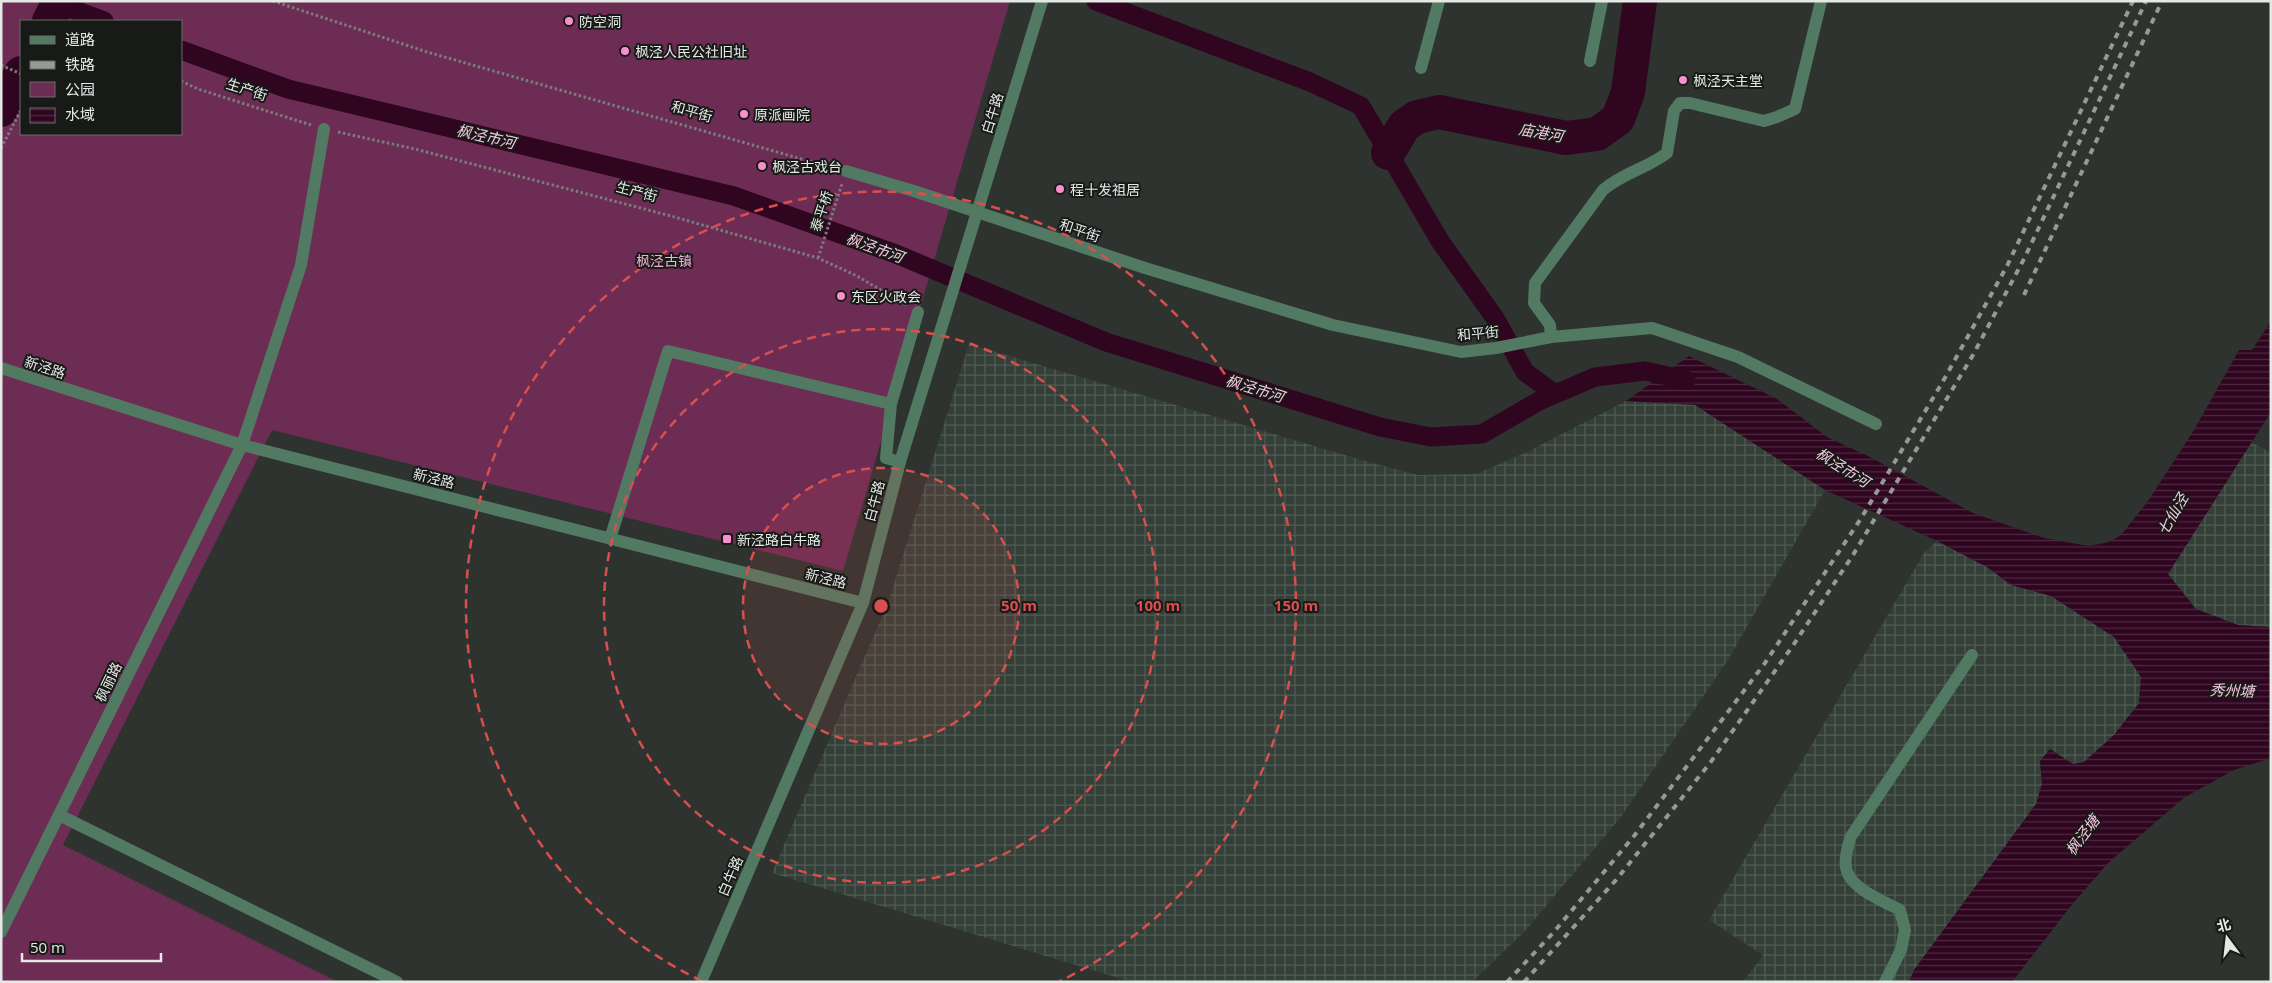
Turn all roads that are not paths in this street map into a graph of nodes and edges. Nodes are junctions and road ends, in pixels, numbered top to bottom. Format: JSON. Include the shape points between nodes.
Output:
{"nodes":[{"id":1,"x":1439,"y":1,"type":"edge"},
{"id":2,"x":1602,"y":1,"type":"edge"},
{"id":3,"x":1821,"y":1,"type":"edge"},
{"id":4,"x":1040,"y":7,"type":"edge"},
{"id":5,"x":1590,"y":61,"type":"dead end"},
{"id":6,"x":1420,"y":68,"type":"dead end"},
{"id":7,"x":324,"y":129,"type":"road end"},
{"id":8,"x":846,"y":171,"type":"road end"},
{"id":9,"x":918,"y":312,"type":"road end"},
{"id":10,"x":1551,"y":337,"type":"junction"},
{"id":11,"x":1,"y":368,"type":"edge"},
{"id":12,"x":891,"y":404,"type":"junction"},
{"id":13,"x":1876,"y":424,"type":"dead end"},
{"id":14,"x":242,"y":445,"type":"junction"},
{"id":15,"x":900,"y":462,"type":"junction"},
{"id":16,"x":610,"y":539,"type":"junction"},
{"id":17,"x":863,"y":603,"type":"junction"},
{"id":18,"x":1972,"y":655,"type":"dead end"},
{"id":19,"x":59,"y":815,"type":"junction"},
{"id":20,"x":1,"y":932,"type":"edge"},
{"id":21,"x":397,"y":982,"type":"edge"},
{"id":22,"x":701,"y":982,"type":"edge"},
{"id":23,"x":1885,"y":982,"type":"edge"}],
"edges":[{"from":1,"to":6,"type":"street"},
{"from":2,"to":5,"type":"street"},
{"from":3,"to":10,"type":"street","via":[[1795,109],[1764,121],[1680,102],[1674,111],[1666,153],[1654,163],[1617,178],[1603,190],[1535,283],[1534,303],[1550,325]]},
{"from":4,"to":15,"type":"street","name":"白牛路","bridge":true},
{"from":7,"to":14,"type":"street","name":"枫丽路","via":[[301,265]]},
{"from":8,"to":10,"type":"street","name":"和平街","via":[[1145,268],[1333,324],[1461,352]]},
{"from":9,"to":12,"type":"street"},
{"from":10,"to":13,"type":"street","name":"和平街","via":[[1652,328],[1738,357]]},
{"from":11,"to":14,"type":"street","name":"新泾路"},
{"from":12,"to":15,"type":"street","via":[[886,458]]},
{"from":12,"to":16,"type":"street","via":[[668,351]]},
{"from":14,"to":16,"type":"street","name":"新泾路"},
{"from":14,"to":19,"type":"street","name":"枫丽路"},
{"from":15,"to":17,"type":"street","name":"白牛路"},
{"from":16,"to":17,"type":"street","name":"新泾路"},
{"from":17,"to":22,"type":"street","name":"白牛路"},
{"from":18,"to":23,"type":"street","via":[[1850,838],[1845,857],[1846,871],[1856,885],[1900,910],[1905,930],[1901,950]]},
{"from":19,"to":20,"type":"street","name":"枫丽路"},
{"from":19,"to":21,"type":"street"}]}
